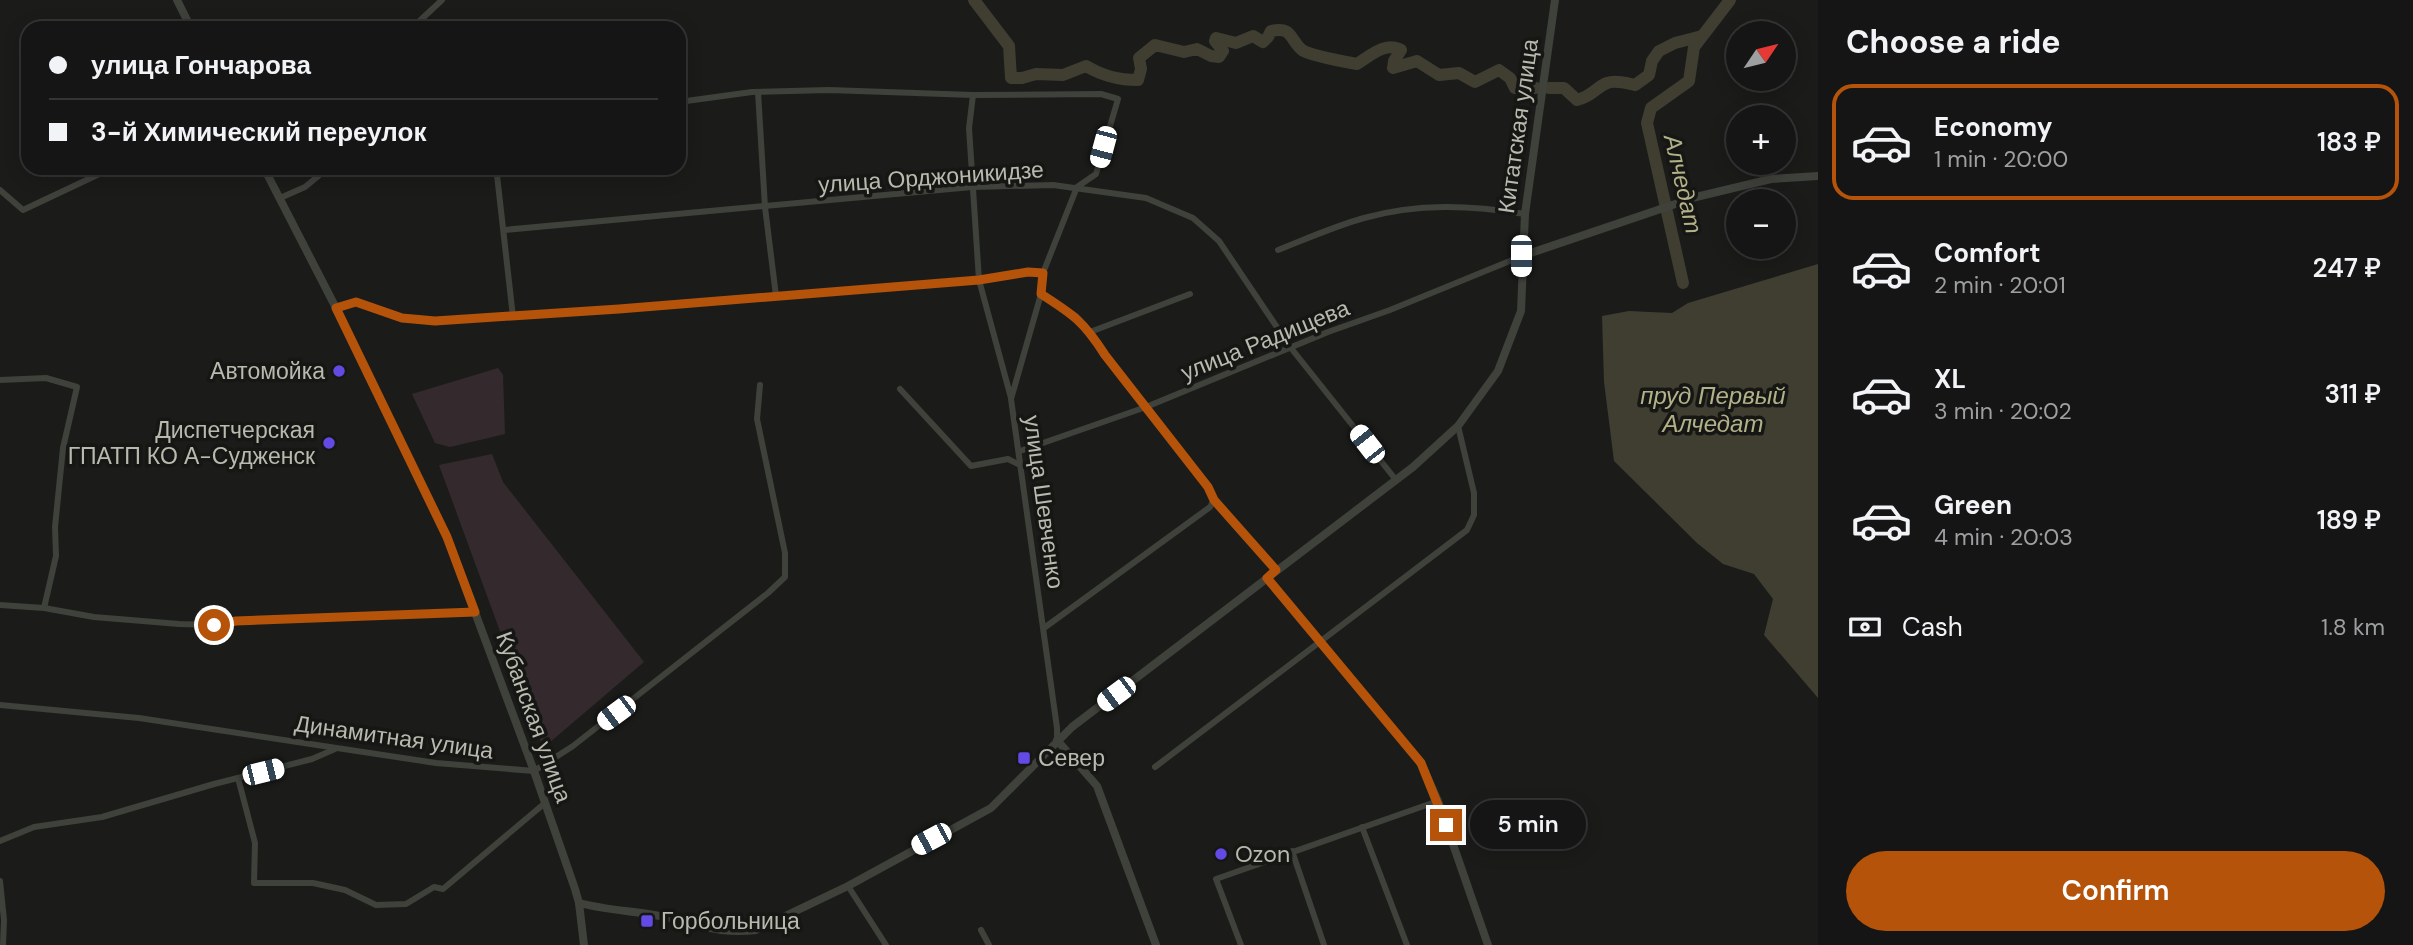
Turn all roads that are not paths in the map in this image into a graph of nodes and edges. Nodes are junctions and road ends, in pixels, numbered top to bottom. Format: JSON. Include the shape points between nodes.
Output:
{"nodes":[{"id":1,"x":177,"y":0,"type":"edge"},
{"id":2,"x":442,"y":0,"type":"edge"},
{"id":3,"x":1555,"y":0,"type":"edge"},
{"id":4,"x":188,"y":21,"type":"edge"},
{"id":5,"x":420,"y":21,"type":"edge"},
{"id":6,"x":758,"y":92,"type":"junction"},
{"id":7,"x":973,"y":95,"type":"junction"},
{"id":8,"x":686,"y":101,"type":"edge"},
{"id":9,"x":97,"y":175,"type":"edge"},
{"id":10,"x":268,"y":175,"type":"edge"},
{"id":11,"x":320,"y":175,"type":"edge"},
{"id":12,"x":497,"y":175,"type":"edge"},
{"id":13,"x":1818,"y":176,"type":"edge"},
{"id":14,"x":972,"y":187,"type":"junction"},
{"id":15,"x":1077,"y":187,"type":"junction"},
{"id":16,"x":0,"y":190,"type":"edge"},
{"id":17,"x":280,"y":198,"type":"junction"},
{"id":18,"x":765,"y":207,"type":"junction"},
{"id":19,"x":1525,"y":214,"type":"junction"},
{"id":20,"x":504,"y":230,"type":"junction"},
{"id":21,"x":1278,"y":250,"type":"dead end"},
{"id":22,"x":1521,"y":256,"type":"junction"},
{"id":23,"x":1043,"y":273,"type":"junction"},
{"id":24,"x":979,"y":280,"type":"junction"},
{"id":25,"x":1041,"y":294,"type":"junction"},
{"id":26,"x":1190,"y":294,"type":"dead end"},
{"id":27,"x":776,"y":296,"type":"junction"},
{"id":28,"x":336,"y":308,"type":"junction"},
{"id":29,"x":513,"y":317,"type":"junction"},
{"id":30,"x":1090,"y":332,"type":"junction"},
{"id":31,"x":1292,"y":348,"type":"junction"},
{"id":32,"x":0,"y":380,"type":"edge"},
{"id":33,"x":760,"y":385,"type":"dead end"},
{"id":34,"x":900,"y":389,"type":"dead end"},
{"id":35,"x":1011,"y":399,"type":"junction"},
{"id":36,"x":1146,"y":407,"type":"junction"},
{"id":37,"x":1458,"y":426,"type":"junction"},
{"id":38,"x":1020,"y":450,"type":"junction"},
{"id":39,"x":1022,"y":466,"type":"junction"},
{"id":40,"x":1396,"y":480,"type":"junction"},
{"id":41,"x":1214,"y":500,"type":"junction"},
{"id":42,"x":1276,"y":570,"type":"junction"},
{"id":43,"x":1267,"y":578,"type":"junction"},
{"id":44,"x":0,"y":605,"type":"edge"},
{"id":45,"x":44,"y":608,"type":"junction"},
{"id":46,"x":475,"y":612,"type":"junction"},
{"id":47,"x":1044,"y":628,"type":"junction"},
{"id":48,"x":1320,"y":641,"type":"junction"},
{"id":49,"x":0,"y":705,"type":"edge"},
{"id":50,"x":1057,"y":740,"type":"junction"},
{"id":51,"x":337,"y":748,"type":"junction"},
{"id":52,"x":1154,"y":768,"type":"dead end"},
{"id":53,"x":534,"y":772,"type":"junction"},
{"id":54,"x":238,"y":778,"type":"junction"},
{"id":55,"x":1438,"y":801,"type":"junction"},
{"id":56,"x":545,"y":803,"type":"junction"},
{"id":57,"x":1362,"y":827,"type":"junction"},
{"id":58,"x":0,"y":841,"type":"edge"},
{"id":59,"x":1292,"y":851,"type":"junction"},
{"id":60,"x":0,"y":881,"type":"edge"},
{"id":61,"x":848,"y":886,"type":"junction"},
{"id":62,"x":579,"y":903,"type":"junction"},
{"id":63,"x":981,"y":930,"type":"dead end"},
{"id":64,"x":3,"y":945,"type":"edge"},
{"id":65,"x":584,"y":945,"type":"edge"},
{"id":66,"x":886,"y":945,"type":"edge"},
{"id":67,"x":989,"y":945,"type":"edge"},
{"id":68,"x":1156,"y":945,"type":"edge"},
{"id":69,"x":1241,"y":945,"type":"edge"},
{"id":70,"x":1324,"y":945,"type":"edge"},
{"id":71,"x":1406,"y":945,"type":"edge"},
{"id":72,"x":1488,"y":945,"type":"edge"}],
"edges":[{"from":1,"to":4,"type":"street"},
{"from":2,"to":5,"type":"street"},
{"from":3,"to":19,"type":"street","name":"Китатская улица"},
{"from":6,"to":7,"type":"street","via":[[873,90]]},
{"from":6,"to":8,"type":"street"},
{"from":6,"to":18,"type":"street"},
{"from":7,"to":14,"type":"street","via":[[969,128]]},
{"from":7,"to":15,"type":"street","name":"улица Шевченко","via":[[1101,94],[1118,99],[1096,173]]},
{"from":9,"to":16,"type":"street","via":[[23,210]]},
{"from":10,"to":17,"type":"street","name":"Кубанская улица"},
{"from":11,"to":17,"type":"street"},
{"from":12,"to":20,"type":"street"},
{"from":13,"to":22,"type":"street","via":[[1771,179],[1696,197]]},
{"from":14,"to":15,"type":"street","name":"улица Орджоникидзе"},
{"from":14,"to":18,"type":"street","name":"улица Орджоникидзе"},
{"from":14,"to":24,"type":"street"},
{"from":15,"to":23,"type":"street","name":"улица Шевченко"},
{"from":15,"to":31,"type":"street","name":"улица Орджоникидзе","via":[[1146,198],[1193,218],[1219,241]]},
{"from":17,"to":28,"type":"street","name":"Кубанская улица"},
{"from":18,"to":20,"type":"street","name":"улица Орджоникидзе"},
{"from":18,"to":27,"type":"street"},
{"from":19,"to":21,"type":"street","via":[[1478,206],[1416,207],[1363,218]]},
{"from":19,"to":22,"type":"street","name":"Китатская улица"},
{"from":20,"to":29,"type":"street"},
{"from":22,"to":31,"type":"street","name":"улица Радищева"},
{"from":22,"to":37,"type":"street","name":"Китатская улица","via":[[1521,312],[1498,371]]},
{"from":23,"to":24,"type":"street"},
{"from":23,"to":25,"type":"street","name":"улица Шевченко"},
{"from":24,"to":27,"type":"street"},
{"from":24,"to":35,"type":"street"},
{"from":25,"to":30,"type":"street","via":[[1076,316]]},
{"from":25,"to":35,"type":"street","name":"улица Шевченко"},
{"from":26,"to":30,"type":"street"},
{"from":27,"to":29,"type":"street"},
{"from":28,"to":29,"type":"street","via":[[356,302],[402,318],[435,321]]},
{"from":28,"to":46,"type":"street","name":"Кубанская улица","via":[[447,537]]},
{"from":30,"to":36,"type":"street"},
{"from":31,"to":36,"type":"street","name":"улица Радищева"},
{"from":31,"to":40,"type":"street","name":"улица Орджоникидзе"},
{"from":32,"to":45,"type":"street","via":[[46,378],[77,387],[63,448],[55,527],[57,555]]},
{"from":33,"to":53,"type":"street","via":[[757,419],[785,553],[785,577]]},
{"from":34,"to":39,"type":"street","via":[[971,466],[1008,459]]},
{"from":35,"to":38,"type":"street","name":"улица Шевченко"},
{"from":36,"to":38,"type":"street","name":"улица Радищева"},
{"from":36,"to":41,"type":"street"},
{"from":37,"to":40,"type":"street","name":"Китатская улица"},
{"from":37,"to":48,"type":"street","via":[[1474,493],[1474,515],[1467,530]]},
{"from":38,"to":39,"type":"street","name":"улица Шевченко"},
{"from":39,"to":47,"type":"street","name":"улица Шевченко"},
{"from":40,"to":42,"type":"street","name":"Китатская улица"},
{"from":41,"to":42,"type":"street"},
{"from":41,"to":47,"type":"street"},
{"from":42,"to":43,"type":"street","name":"Китатская улица"},
{"from":43,"to":48,"type":"street"},
{"from":43,"to":50,"type":"street","name":"Китатская улица"},
{"from":44,"to":45,"type":"street"},
{"from":45,"to":46,"type":"street","via":[[94,617],[214,625]]},
{"from":46,"to":53,"type":"street","name":"Кубанская улица"},
{"from":47,"to":50,"type":"street","name":"улица Шевченко"},
{"from":48,"to":52,"type":"street"},
{"from":48,"to":55,"type":"street","via":[[1421,763]]},
{"from":49,"to":51,"type":"street","name":"Динамитная улица","via":[[139,718]]},
{"from":50,"to":61,"type":"street","name":"Китатская улица","via":[[991,808]]},
{"from":50,"to":68,"type":"street","via":[[1097,786]]},
{"from":51,"to":53,"type":"street","name":"Динамитная улица"},
{"from":51,"to":54,"type":"street","via":[[312,760]]},
{"from":53,"to":56,"type":"street","name":"Кубанская улица"},
{"from":54,"to":56,"type":"street","via":[[255,843],[254,883],[313,883],[345,890],[376,905],[406,904],[434,887],[443,889]]},
{"from":54,"to":58,"type":"street","via":[[102,817],[34,827]]},
{"from":55,"to":57,"type":"street"},
{"from":55,"to":72,"type":"street"},
{"from":56,"to":62,"type":"street","name":"Кубанская улица"},
{"from":57,"to":59,"type":"street"},
{"from":57,"to":71,"type":"street"},
{"from":59,"to":69,"type":"street","via":[[1216,879]]},
{"from":59,"to":70,"type":"street"},
{"from":60,"to":64,"type":"street"},
{"from":61,"to":62,"type":"street","name":"Китатская улица","via":[[749,931],[724,932],[662,916]]},
{"from":61,"to":66,"type":"street"},
{"from":62,"to":65,"type":"street","name":"Кубанская улица"},
{"from":63,"to":67,"type":"street"}]}
